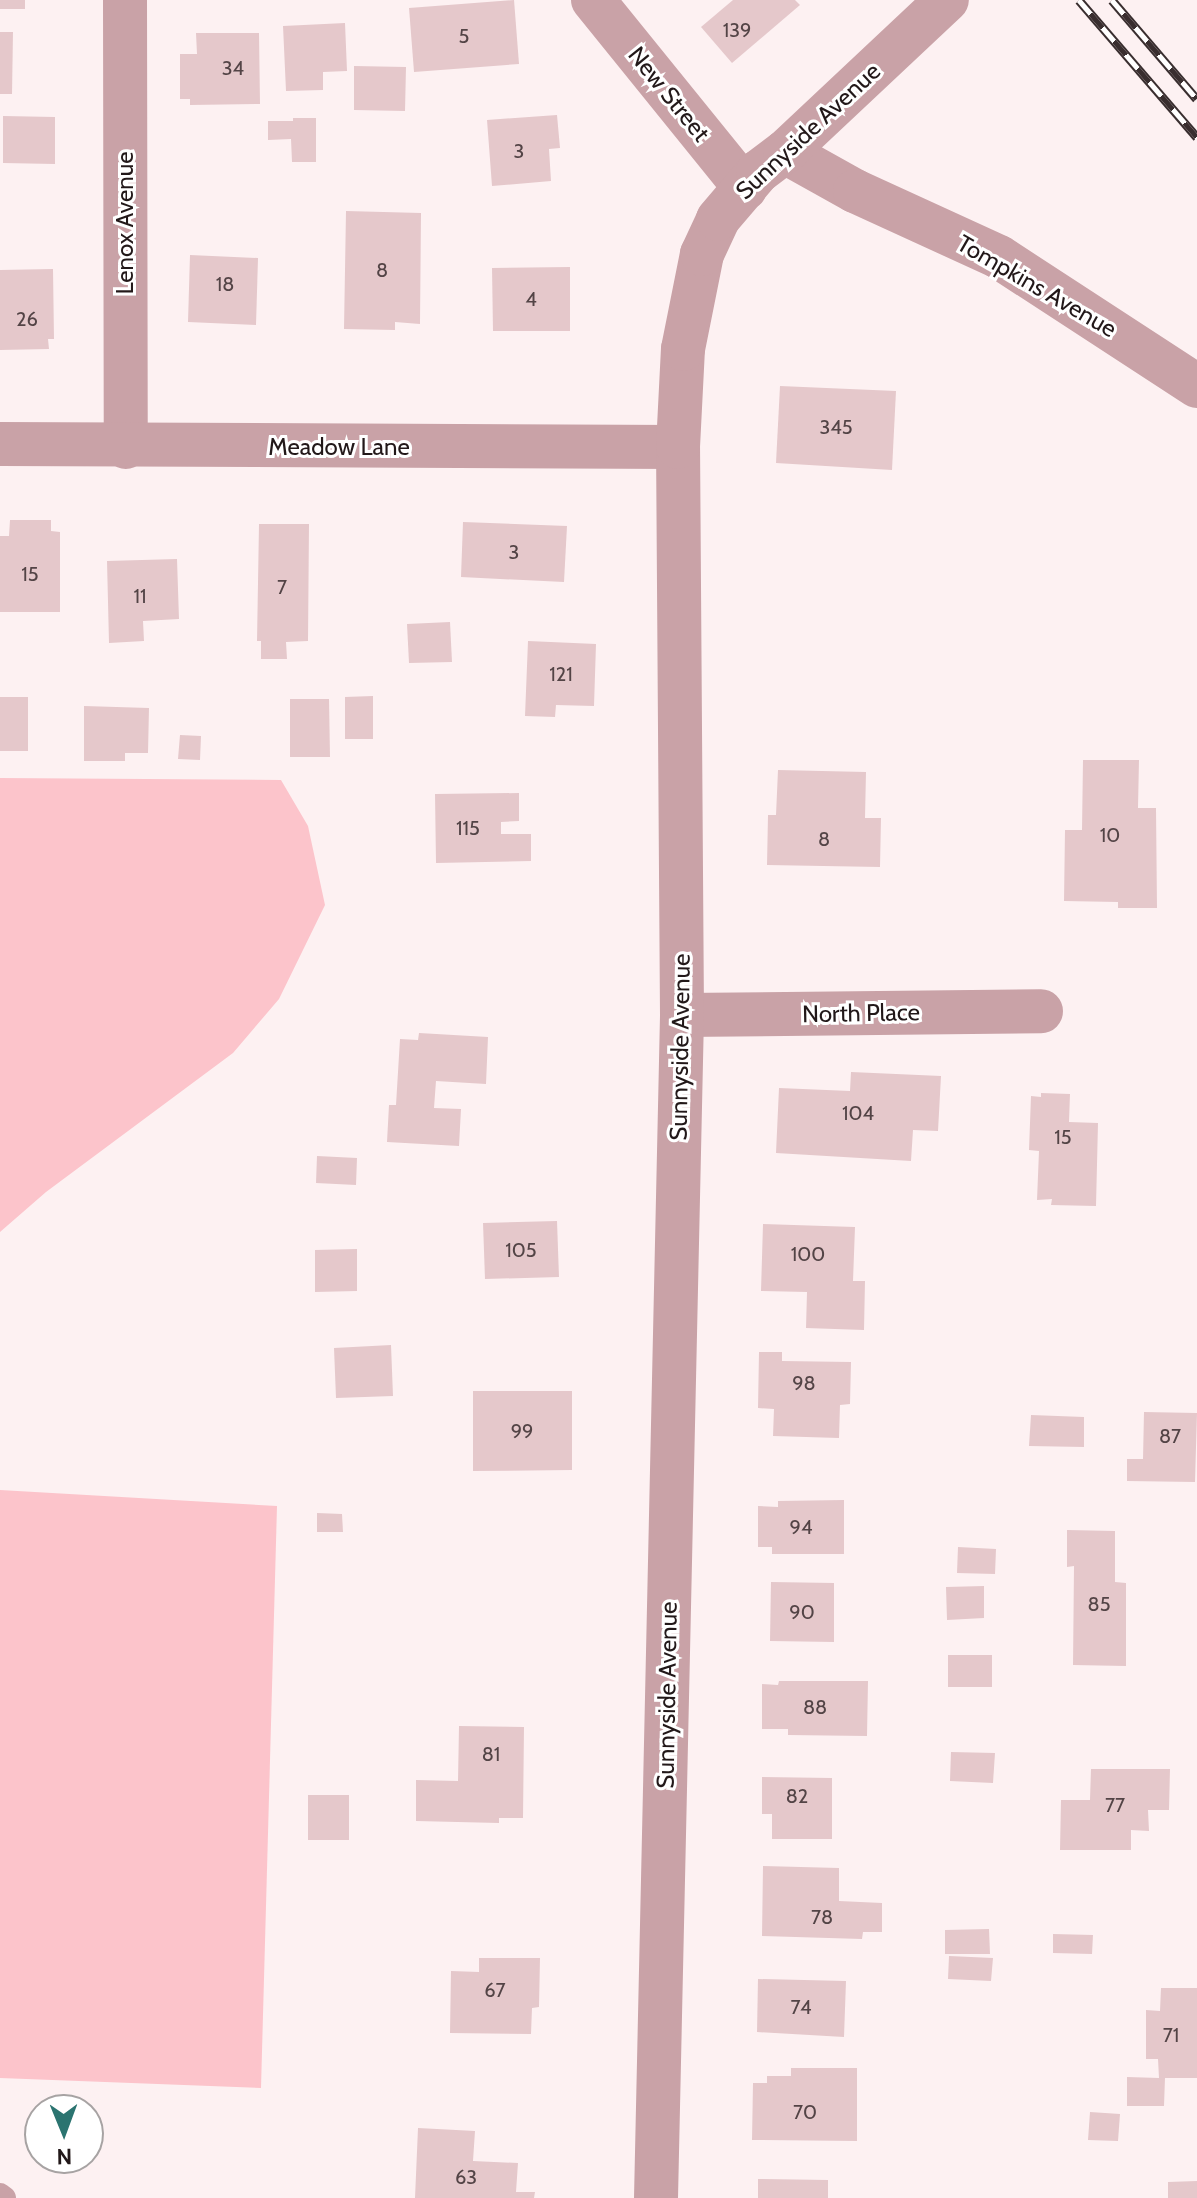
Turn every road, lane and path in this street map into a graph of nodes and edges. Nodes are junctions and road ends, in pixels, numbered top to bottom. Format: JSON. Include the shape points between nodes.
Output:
{"nodes":[{"id":1,"x":125,"y":0,"type":"edge"},
{"id":2,"x":593,"y":0,"type":"edge"},
{"id":3,"x":947,"y":0,"type":"edge"},
{"id":4,"x":785,"y":152,"type":"junction"},
{"id":5,"x":745,"y":188,"type":"junction"},
{"id":6,"x":1197,"y":386,"type":"edge"},
{"id":7,"x":0,"y":444,"type":"edge"},
{"id":8,"x":126,"y":447,"type":"junction"},
{"id":9,"x":678,"y":447,"type":"junction"},
{"id":10,"x":1041,"y":1011,"type":"dead end"},
{"id":11,"x":682,"y":1015,"type":"junction"},
{"id":12,"x":656,"y":2198,"type":"edge"}],
"edges":[{"from":1,"to":8,"type":"street","name":"Lenox Avenue"},
{"from":2,"to":5,"type":"street","name":"New Street"},
{"from":3,"to":4,"type":"street","name":"Sunnyside Avenue"},
{"from":4,"to":5,"type":"street","name":"Sunnyside Avenue"},
{"from":4,"to":6,"type":"street","name":"Tompkins Avenue","via":[[855,191],[999,257]]},
{"from":5,"to":9,"type":"street","name":"Sunnyside Avenue","via":[[718,219],[702,254],[683,349]]},
{"from":7,"to":8,"type":"street","name":"Meadow Lane"},
{"from":8,"to":9,"type":"street","name":"Meadow Lane"},
{"from":9,"to":11,"type":"street","name":"Sunnyside Avenue"},
{"from":10,"to":11,"type":"street","name":"North Place"},
{"from":11,"to":12,"type":"street","name":"Sunnyside Avenue"}]}
